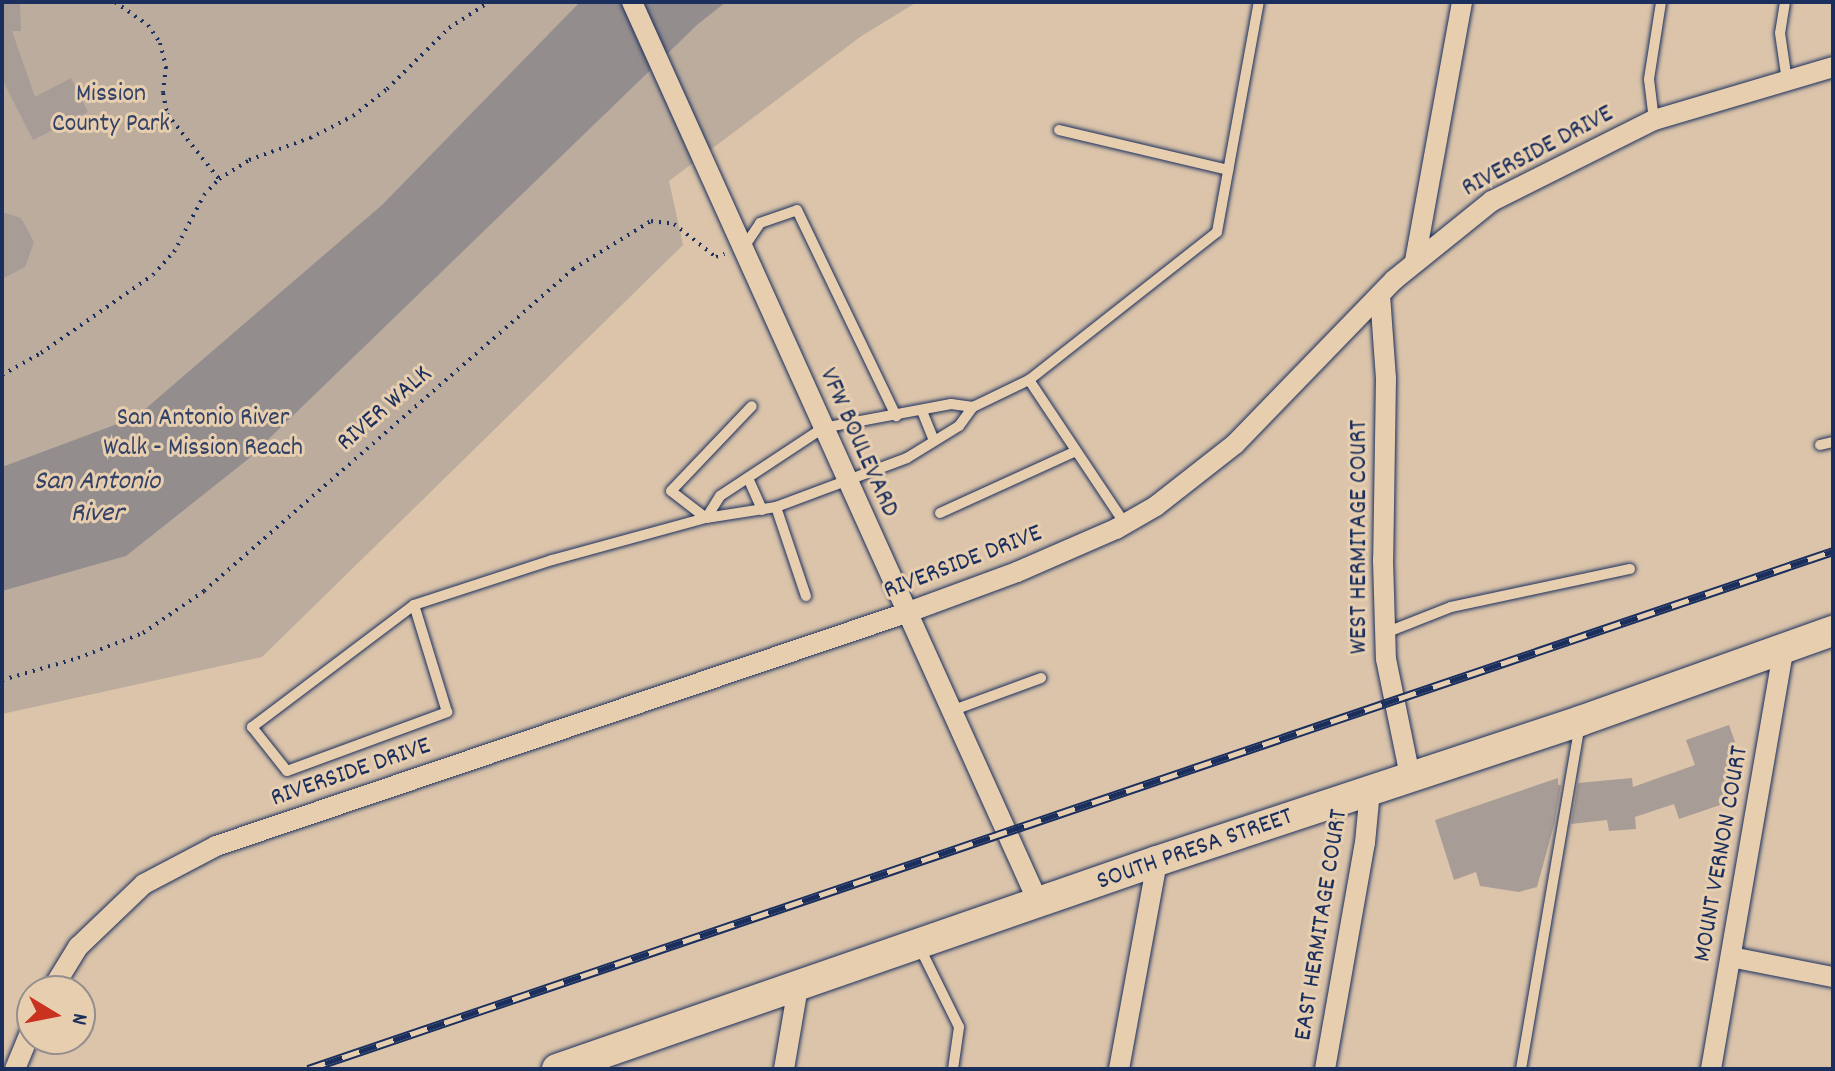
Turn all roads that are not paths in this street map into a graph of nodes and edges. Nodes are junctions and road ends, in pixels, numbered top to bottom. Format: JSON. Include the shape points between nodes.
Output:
{"nodes":[{"id":1,"x":632,"y":2,"type":"edge"},
{"id":2,"x":1259,"y":2,"type":"edge"},
{"id":3,"x":1462,"y":2,"type":"edge"},
{"id":4,"x":1661,"y":2,"type":"edge"},
{"id":5,"x":1785,"y":2,"type":"edge"},
{"id":6,"x":1833,"y":67,"type":"edge"},
{"id":7,"x":1787,"y":83,"type":"junction"},
{"id":8,"x":1654,"y":120,"type":"junction"},
{"id":9,"x":1059,"y":130,"type":"dead end"},
{"id":10,"x":1228,"y":170,"type":"junction"},
{"id":11,"x":743,"y":248,"type":"junction"},
{"id":12,"x":1415,"y":261,"type":"junction"},
{"id":13,"x":1380,"y":295,"type":"junction"},
{"id":14,"x":1029,"y":380,"type":"junction"},
{"id":15,"x":752,"y":406,"type":"dead end"},
{"id":16,"x":973,"y":407,"type":"junction"},
{"id":17,"x":922,"y":411,"type":"junction"},
{"id":18,"x":896,"y":416,"type":"junction"},
{"id":19,"x":823,"y":428,"type":"junction"},
{"id":20,"x":934,"y":441,"type":"junction"},
{"id":21,"x":1833,"y":442,"type":"edge"},
{"id":22,"x":1820,"y":445,"type":"dead end"},
{"id":23,"x":1076,"y":451,"type":"junction"},
{"id":24,"x":748,"y":478,"type":"junction"},
{"id":25,"x":847,"y":482,"type":"junction"},
{"id":26,"x":776,"y":507,"type":"junction"},
{"id":27,"x":762,"y":510,"type":"junction"},
{"id":28,"x":940,"y":513,"type":"dead end"},
{"id":29,"x":706,"y":518,"type":"junction"},
{"id":30,"x":1125,"y":524,"type":"junction"},
{"id":31,"x":1630,"y":569,"type":"dead end"},
{"id":32,"x":806,"y":596,"type":"dead end"},
{"id":33,"x":414,"y":605,"type":"junction"},
{"id":34,"x":906,"y":613,"type":"junction"},
{"id":35,"x":1833,"y":631,"type":"edge"},
{"id":36,"x":1385,"y":633,"type":"junction"},
{"id":37,"x":1784,"y":648,"type":"junction"},
{"id":38,"x":1041,"y":678,"type":"dead end"},
{"id":39,"x":951,"y":711,"type":"junction"},
{"id":40,"x":1580,"y":721,"type":"junction"},
{"id":41,"x":1410,"y":776,"type":"junction"},
{"id":42,"x":1370,"y":790,"type":"junction"},
{"id":43,"x":1157,"y":861,"type":"junction"},
{"id":44,"x":1039,"y":904,"type":"junction"},
{"id":45,"x":919,"y":945,"type":"junction"},
{"id":46,"x":1731,"y":957,"type":"junction"},
{"id":47,"x":61,"y":975,"type":"edge"},
{"id":48,"x":1833,"y":977,"type":"edge"},
{"id":49,"x":798,"y":987,"type":"junction"},
{"id":50,"x":595,"y":1062,"type":"edge"},
{"id":51,"x":557,"y":1069,"type":"edge"},
{"id":52,"x":784,"y":1069,"type":"edge"},
{"id":53,"x":953,"y":1069,"type":"edge"},
{"id":54,"x":1119,"y":1069,"type":"edge"},
{"id":55,"x":1325,"y":1069,"type":"edge"},
{"id":56,"x":1521,"y":1069,"type":"edge"},
{"id":57,"x":1711,"y":1069,"type":"edge"}],
"edges":[{"from":1,"to":11,"type":"street","name":"VFW BOULEVARD"},
{"from":2,"to":10,"type":"lane"},
{"from":3,"to":12,"type":"street"},
{"from":4,"to":8,"type":"lane","via":[[1649,79]]},
{"from":5,"to":7,"type":"lane","via":[[1780,33]]},
{"from":6,"to":7,"type":"street","name":"RIVERSIDE DRIVE"},
{"from":7,"to":8,"type":"street","name":"RIVERSIDE DRIVE"},
{"from":8,"to":12,"type":"street","name":"RIVERSIDE DRIVE","via":[[1492,201]]},
{"from":9,"to":10,"type":"lane"},
{"from":10,"to":14,"type":"lane","via":[[1217,232]]},
{"from":11,"to":18,"type":"lane","via":[[760,223],[797,210]]},
{"from":11,"to":19,"type":"street","name":"VFW BOULEVARD"},
{"from":12,"to":13,"type":"street","name":"RIVERSIDE DRIVE"},
{"from":13,"to":30,"type":"street","name":"RIVERSIDE DRIVE","via":[[1235,444]]},
{"from":13,"to":36,"type":"street","name":"WEST HERMITAGE COURT","via":[[1386,378]]},
{"from":14,"to":16,"type":"lane"},
{"from":14,"to":23,"type":"lane"},
{"from":15,"to":29,"type":"lane","via":[[671,491]]},
{"from":16,"to":17,"type":"lane","via":[[951,404]]},
{"from":16,"to":20,"type":"lane","via":[[959,426]]},
{"from":17,"to":18,"type":"lane"},
{"from":17,"to":20,"type":"lane"},
{"from":18,"to":19,"type":"lane"},
{"from":19,"to":24,"type":"lane"},
{"from":19,"to":25,"type":"street","name":"VFW BOULEVARD"},
{"from":20,"to":25,"type":"lane"},
{"from":21,"to":22,"type":"lane"},
{"from":23,"to":28,"type":"lane"},
{"from":23,"to":30,"type":"lane"},
{"from":24,"to":27,"type":"lane"},
{"from":24,"to":29,"type":"lane","via":[[720,496]]},
{"from":25,"to":26,"type":"lane"},
{"from":25,"to":34,"type":"street","name":"VFW BOULEVARD"},
{"from":26,"to":27,"type":"lane"},
{"from":26,"to":32,"type":"lane"},
{"from":27,"to":29,"type":"lane"},
{"from":29,"to":33,"type":"lane"},
{"from":30,"to":34,"type":"street","name":"RIVERSIDE DRIVE"},
{"from":31,"to":36,"type":"lane","via":[[1451,607]]},
{"from":33,"to":33,"type":"lane","via":[[447,712],[287,771],[252,727]]},
{"from":34,"to":39,"type":"street","name":"VFW BOULEVARD"},
{"from":34,"to":47,"type":"street","name":"RIVERSIDE DRIVE","via":[[216,846],[144,884],[78,947]]},
{"from":35,"to":37,"type":"main road","name":"SOUTH PRESA STREET"},
{"from":36,"to":41,"type":"street","name":"WEST HERMITAGE COURT","via":[[1391,700]]},
{"from":37,"to":40,"type":"main road","name":"SOUTH PRESA STREET"},
{"from":37,"to":46,"type":"street","name":"MOUNT VERNON COURT"},
{"from":38,"to":39,"type":"lane"},
{"from":39,"to":44,"type":"street","name":"VFW BOULEVARD"},
{"from":40,"to":41,"type":"main road","name":"SOUTH PRESA STREET"},
{"from":40,"to":56,"type":"lane"},
{"from":41,"to":42,"type":"main road","name":"SOUTH PRESA STREET"},
{"from":42,"to":43,"type":"main road","name":"SOUTH PRESA STREET"},
{"from":42,"to":55,"type":"street","name":"EAST HERMITAGE COURT"},
{"from":43,"to":44,"type":"main road","name":"SOUTH PRESA STREET"},
{"from":43,"to":54,"type":"street"},
{"from":44,"to":45,"type":"main road","name":"SOUTH PRESA STREET"},
{"from":45,"to":49,"type":"main road","name":"SOUTH PRESA STREET"},
{"from":45,"to":53,"type":"lane","via":[[959,1027]]},
{"from":46,"to":48,"type":"street"},
{"from":46,"to":57,"type":"street","name":"MOUNT VERNON COURT"},
{"from":49,"to":50,"type":"main road","name":"SOUTH PRESA STREET"},
{"from":49,"to":52,"type":"street"},
{"from":50,"to":51,"type":"main road","name":"SOUTH PRESA STREET"}]}
